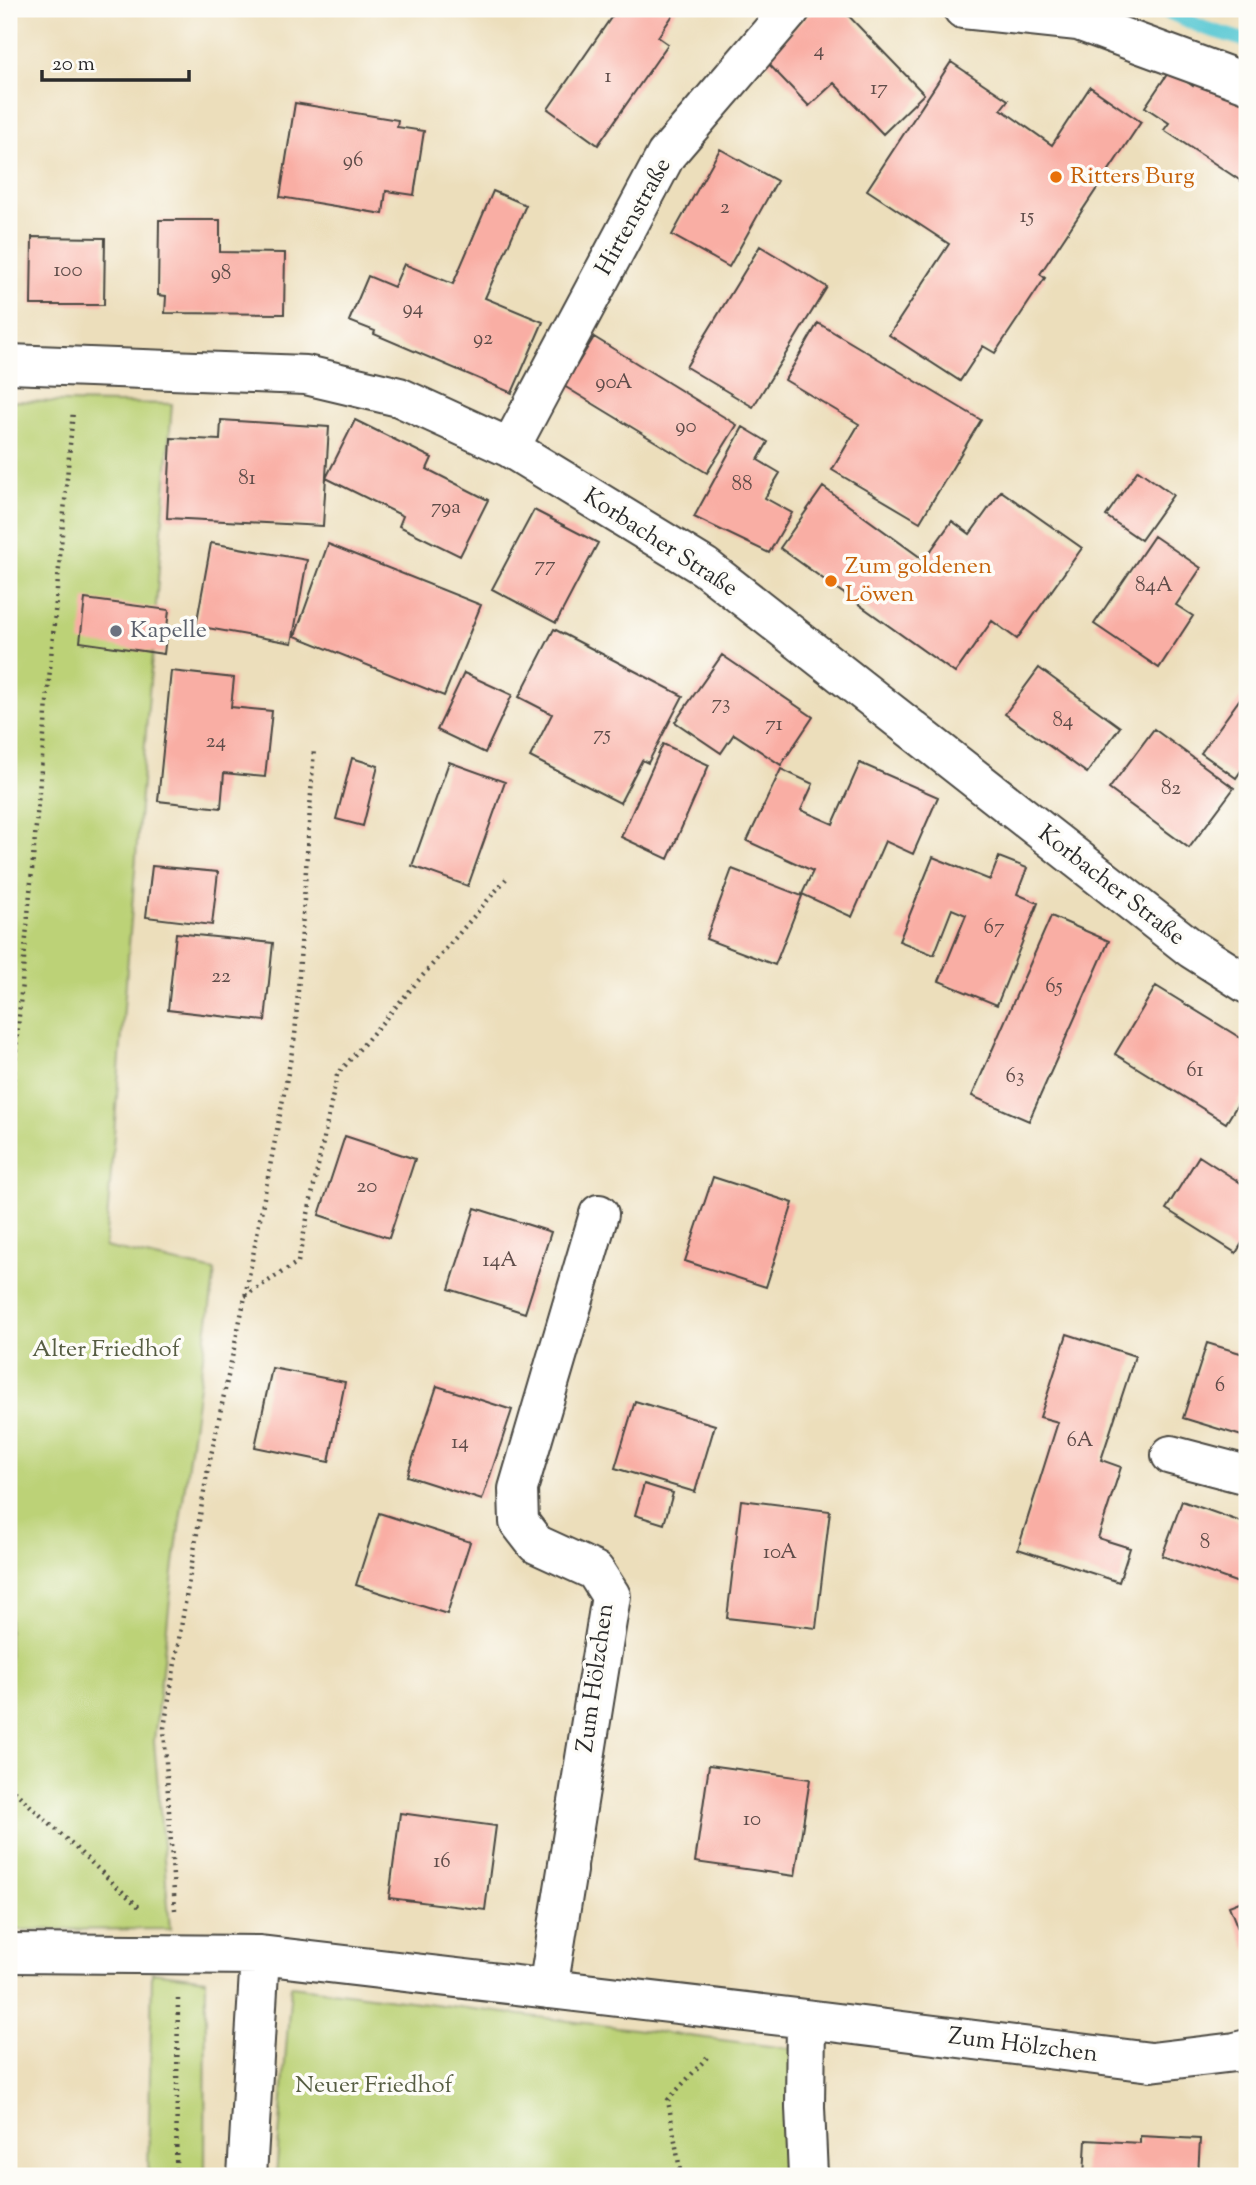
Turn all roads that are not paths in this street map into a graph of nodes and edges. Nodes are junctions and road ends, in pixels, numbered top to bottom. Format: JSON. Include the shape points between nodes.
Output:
{"nodes":[{"id":1,"x":792,"y":9,"type":"edge"},
{"id":2,"x":963,"y":9,"type":"edge"},
{"id":3,"x":1247,"y":83,"type":"edge"},
{"id":4,"x":9,"y":364,"type":"edge"},
{"id":5,"x":510,"y":448,"type":"junction"},
{"id":6,"x":1247,"y":984,"type":"edge"},
{"id":7,"x":599,"y":1214,"type":"dead end"},
{"id":8,"x":1171,"y":1455,"type":"dead end"},
{"id":9,"x":1247,"y":1475,"type":"edge"},
{"id":10,"x":9,"y":1953,"type":"edge"},
{"id":11,"x":261,"y":1955,"type":"junction"},
{"id":12,"x":548,"y":1989,"type":"junction"},
{"id":13,"x":806,"y":2019,"type":"junction"},
{"id":14,"x":1247,"y":2049,"type":"edge"},
{"id":15,"x":247,"y":2176,"type":"edge"},
{"id":16,"x":808,"y":2176,"type":"edge"}],
"edges":[{"from":1,"to":5,"type":"street","name":"Hirtenstraße","via":[[666,155]]},
{"from":2,"to":3,"type":"street","via":[[1078,20]]},
{"from":4,"to":5,"type":"street","name":"Korbacher Straße","via":[[306,375],[399,397]]},
{"from":5,"to":6,"type":"street","name":"Korbacher Straße","via":[[705,567],[1192,949]]},
{"from":7,"to":12,"type":"street","name":"Zum Hölzchen","via":[[518,1489],[519,1522],[536,1544],[595,1571],[611,1596]]},
{"from":8,"to":9,"type":"street"},
{"from":10,"to":11,"type":"street","name":"Zum Hölzchen"},
{"from":11,"to":12,"type":"street","name":"Zum Hölzchen"},
{"from":11,"to":15,"type":"street"},
{"from":12,"to":13,"type":"street","name":"Zum Hölzchen"},
{"from":13,"to":14,"type":"street","name":"Zum Hölzchen","via":[[1151,2062]]},
{"from":13,"to":16,"type":"street"}]}
